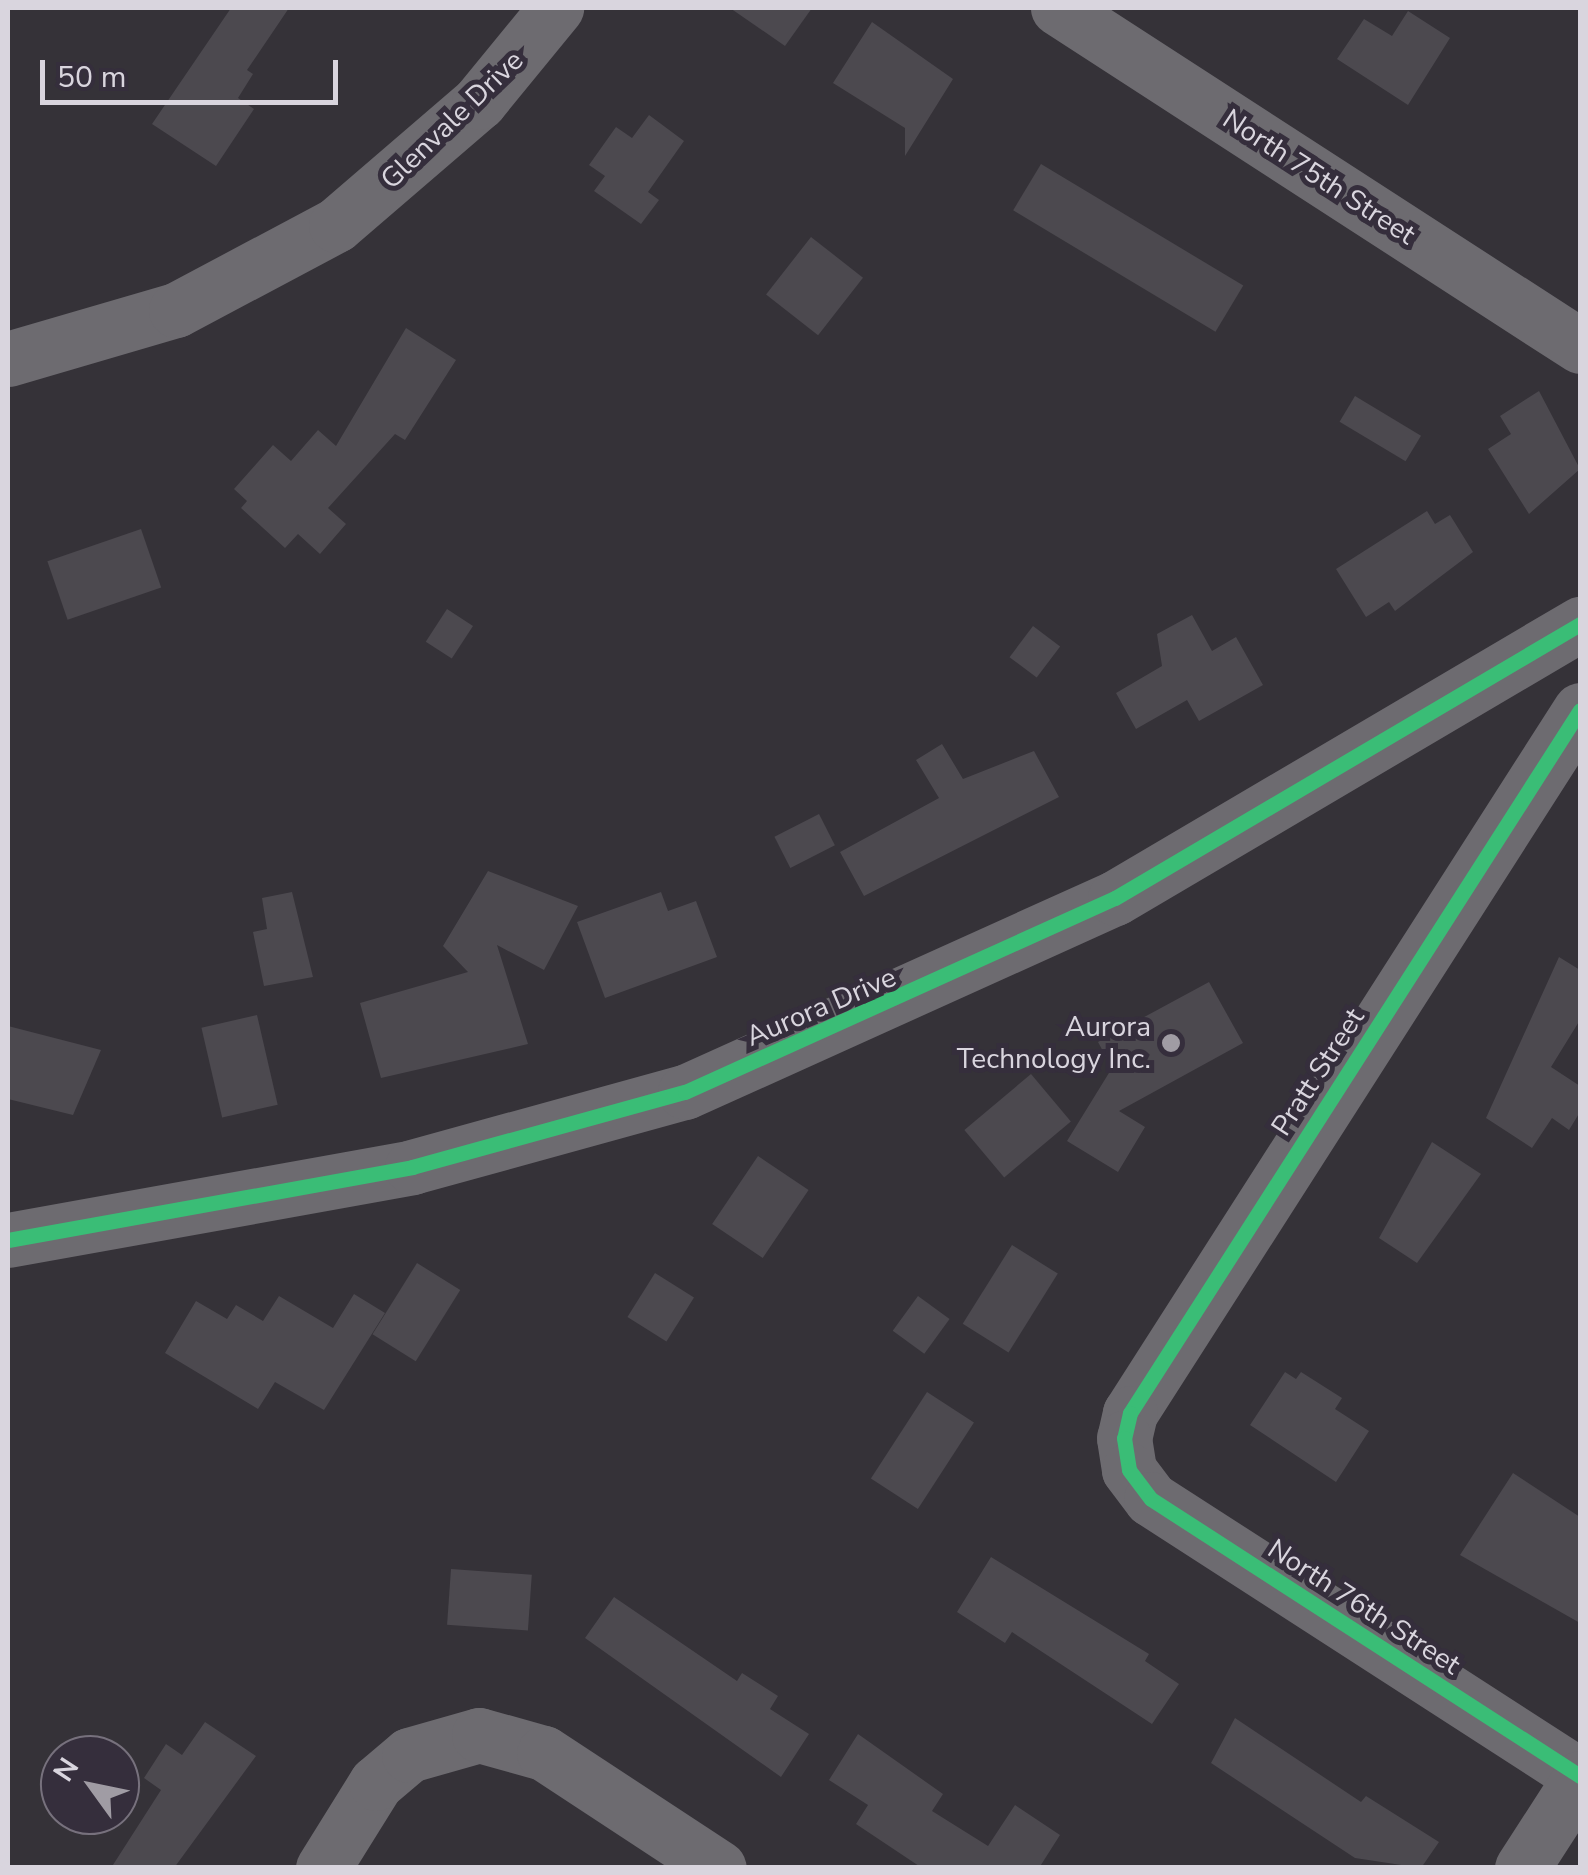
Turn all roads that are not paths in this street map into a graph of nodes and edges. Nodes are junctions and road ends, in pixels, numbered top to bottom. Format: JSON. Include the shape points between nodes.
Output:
{"nodes":[{"id":1,"x":556,"y":8,"type":"edge"},
{"id":2,"x":1058,"y":8,"type":"edge"},
{"id":3,"x":1580,"y":346,"type":"edge"},
{"id":4,"x":8,"y":359,"type":"edge"},
{"id":5,"x":1580,"y":624,"type":"edge"},
{"id":6,"x":1580,"y":710,"type":"edge"},
{"id":7,"x":8,"y":1240,"type":"edge"},
{"id":8,"x":1129,"y":1470,"type":"joint"},
{"id":9,"x":1580,"y":1777,"type":"edge"},
{"id":10,"x":323,"y":1868,"type":"edge"},
{"id":11,"x":718,"y":1868,"type":"edge"},
{"id":12,"x":1522,"y":1868,"type":"edge"}],
"edges":[{"from":1,"to":4,"type":"street","name":"Glenvale Drive","via":[[478,102],[336,225],[176,310]]},
{"from":2,"to":3,"type":"street","name":"North 75th Street"},
{"from":5,"to":7,"type":"street","name":"Aurora Drive","via":[[1115,898],[685,1092],[412,1167]]},
{"from":6,"to":8,"type":"street","name":"Pratt Street","via":[[1130,1413]]},
{"from":8,"to":9,"type":"street","name":"North 76th Street","via":[[1150,1499]]},
{"from":9,"to":12,"type":"street"},
{"from":10,"to":11,"type":"street","via":[[376,1783],[440,1741],[479,1735],[544,1753]]}]}
